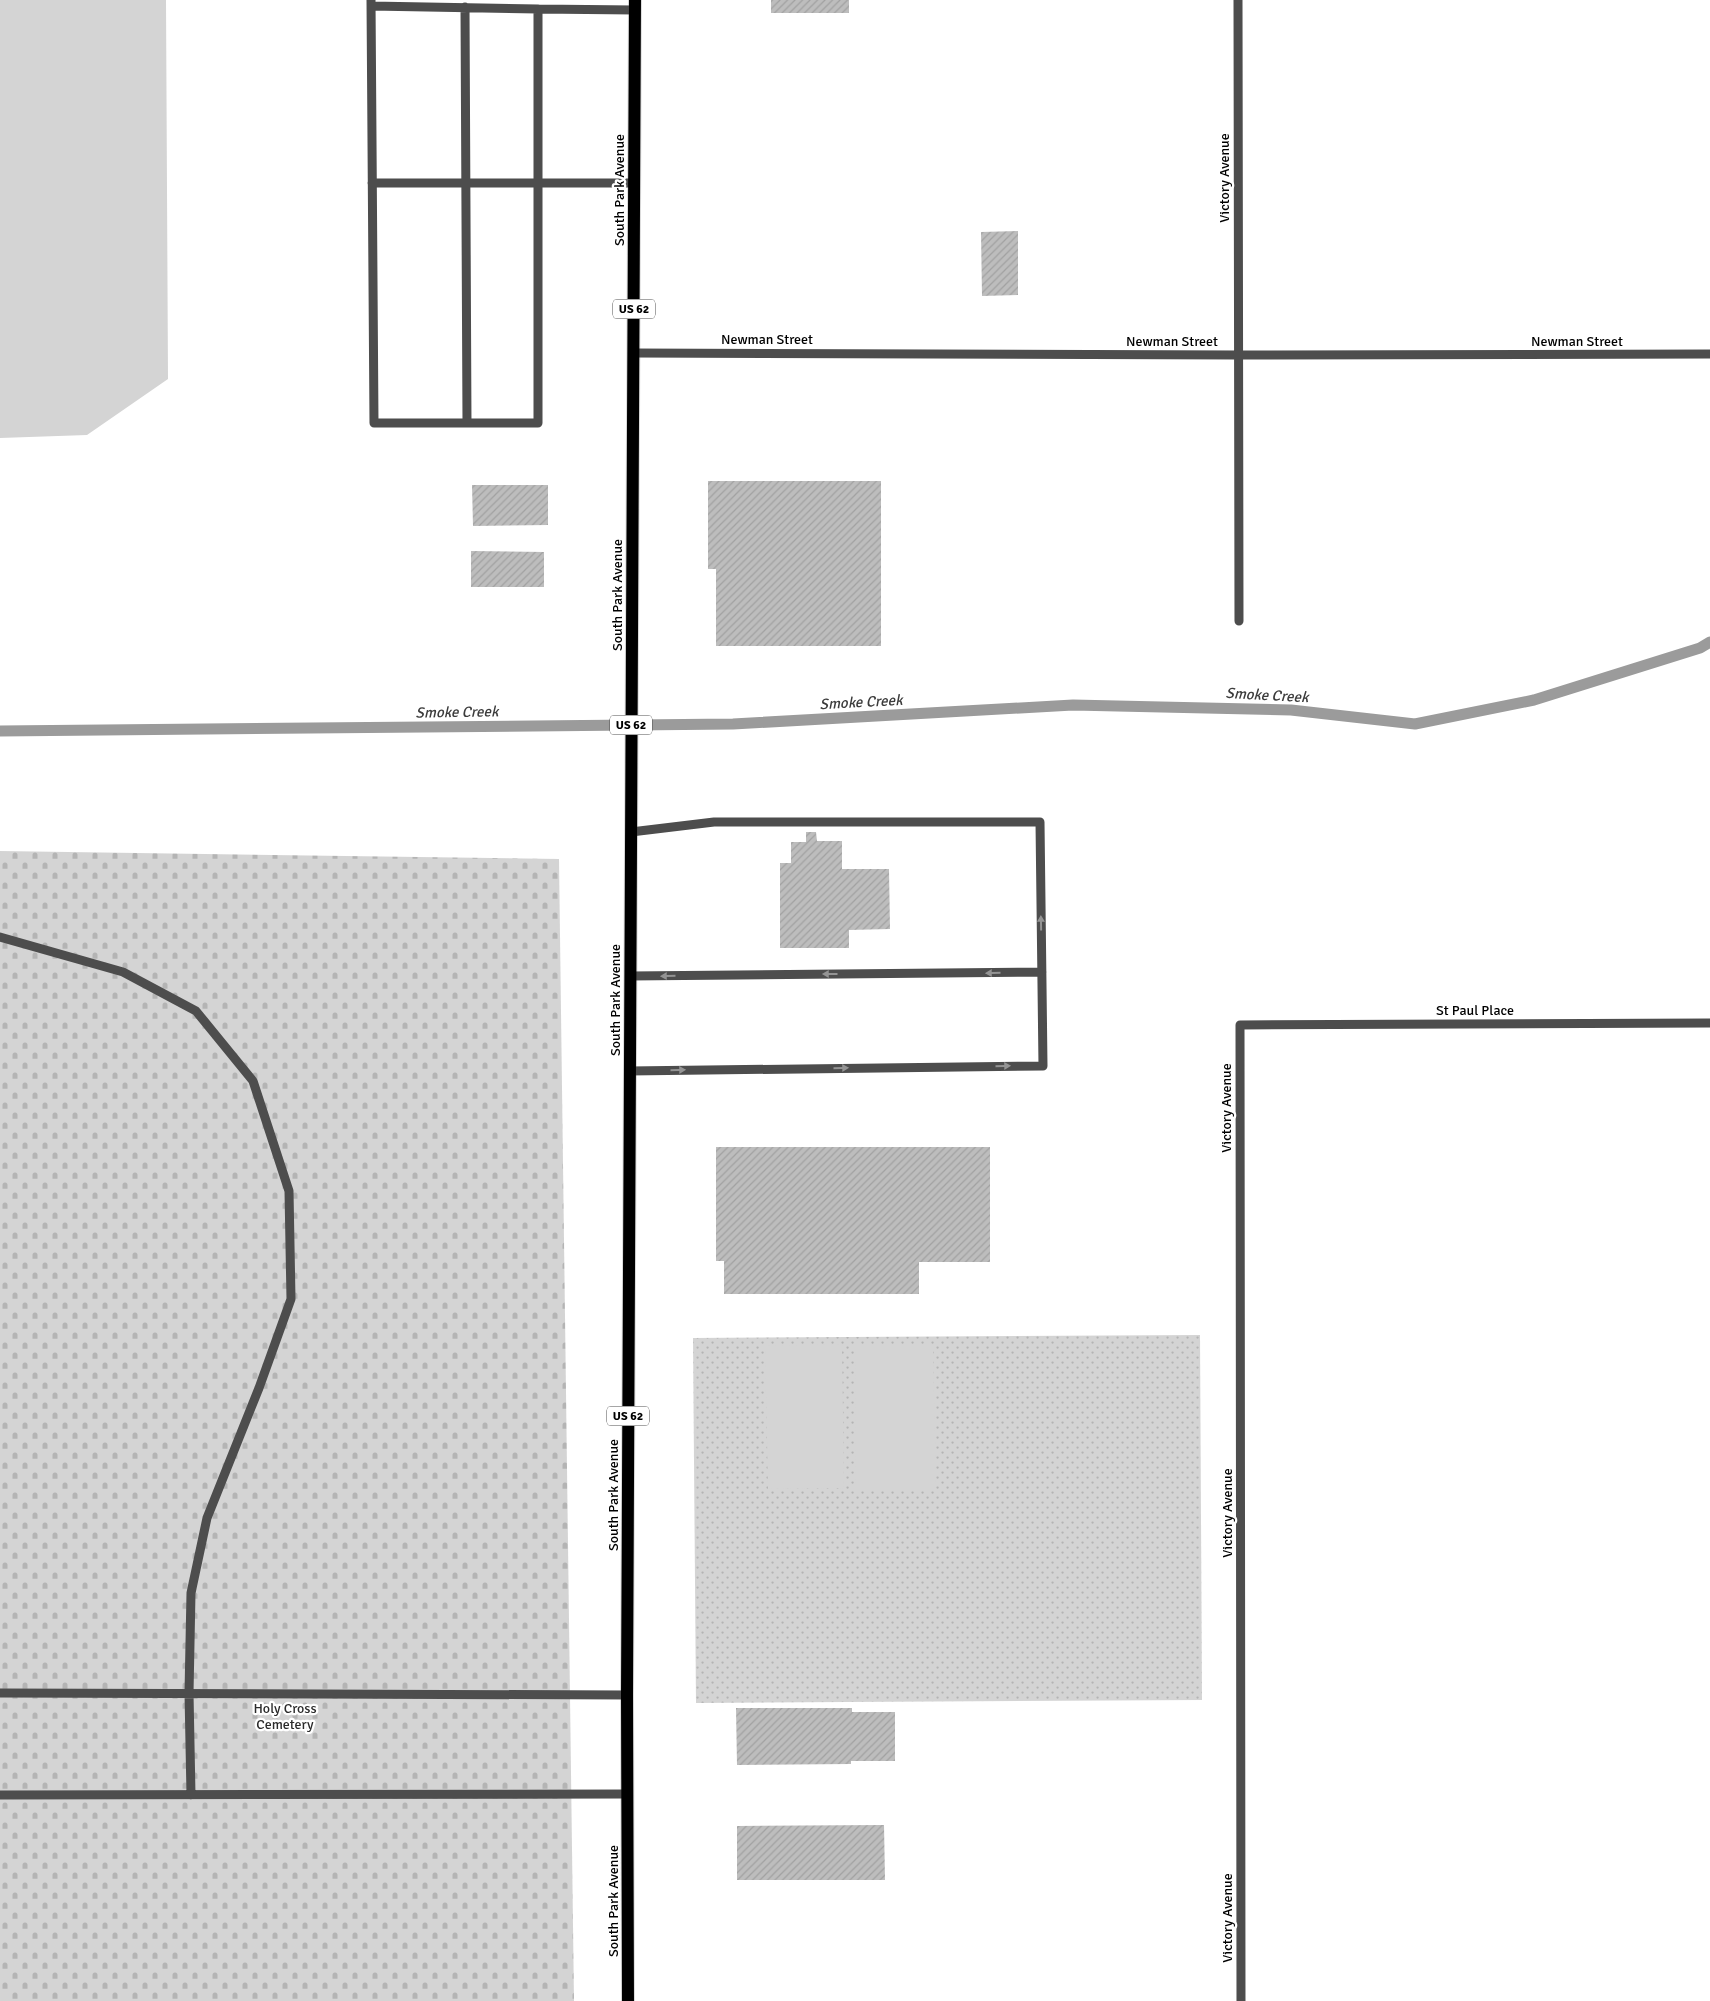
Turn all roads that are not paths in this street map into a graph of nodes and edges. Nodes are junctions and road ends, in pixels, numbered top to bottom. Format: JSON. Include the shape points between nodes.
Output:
{"nodes":[{"id":1,"x":1238,"y":0,"type":"edge"},
{"id":2,"x":371,"y":3,"type":"edge"},
{"id":3,"x":636,"y":5,"type":"edge"},
{"id":4,"x":465,"y":7,"type":"junction"},
{"id":5,"x":538,"y":9,"type":"junction"},
{"id":6,"x":372,"y":183,"type":"junction"},
{"id":7,"x":539,"y":183,"type":"junction"},
{"id":8,"x":634,"y":183,"type":"junction"},
{"id":9,"x":466,"y":184,"type":"junction"},
{"id":10,"x":634,"y":353,"type":"junction"},
{"id":11,"x":1710,"y":354,"type":"edge"},
{"id":12,"x":1238,"y":355,"type":"junction"},
{"id":13,"x":467,"y":423,"type":"junction"},
{"id":14,"x":1239,"y":621,"type":"dead end"},
{"id":15,"x":631,"y":832,"type":"junction"},
{"id":16,"x":0,"y":937,"type":"edge"},
{"id":17,"x":1042,"y":972,"type":"junction"},
{"id":18,"x":630,"y":976,"type":"junction"},
{"id":19,"x":1710,"y":1023,"type":"edge"},
{"id":20,"x":1240,"y":1025,"type":"joint"},
{"id":21,"x":630,"y":1071,"type":"junction"},
{"id":22,"x":0,"y":1693,"type":"edge"},
{"id":23,"x":189,"y":1693,"type":"junction"},
{"id":24,"x":627,"y":1695,"type":"junction"},
{"id":25,"x":627,"y":1794,"type":"junction"},
{"id":26,"x":191,"y":1795,"type":"junction"},
{"id":27,"x":0,"y":1796,"type":"edge"},
{"id":28,"x":628,"y":2001,"type":"edge"},
{"id":29,"x":1241,"y":2001,"type":"edge"}],
"edges":[{"from":1,"to":12,"type":"street","name":"Victory Avenue"},
{"from":2,"to":4,"type":"street"},
{"from":2,"to":6,"type":"street"},
{"from":3,"to":5,"type":"street"},
{"from":3,"to":8,"type":"main road","name":"South Park Avenue","number":"US 62"},
{"from":4,"to":5,"type":"street"},
{"from":4,"to":9,"type":"street"},
{"from":5,"to":7,"type":"street"},
{"from":6,"to":9,"type":"street"},
{"from":6,"to":13,"type":"street","via":[[374,423]]},
{"from":7,"to":8,"type":"street"},
{"from":7,"to":9,"type":"street"},
{"from":7,"to":13,"type":"street","via":[[538,423]]},
{"from":8,"to":10,"type":"main road","name":"South Park Avenue","number":"US 62"},
{"from":9,"to":13,"type":"street"},
{"from":10,"to":12,"type":"street","name":"Newman Street"},
{"from":10,"to":15,"type":"main road","name":"South Park Avenue","number":"US 62"},
{"from":11,"to":12,"type":"street","name":"Newman Street"},
{"from":12,"to":14,"type":"street","name":"Victory Avenue"},
{"from":17,"to":15,"type":"street","one_way":true,"via":[[1040,822],[714,822]]},
{"from":15,"to":18,"type":"main road","name":"South Park Avenue","number":"US 62"},
{"from":16,"to":23,"type":"street","via":[[122,972],[196,1011],[253,1081],[289,1191],[291,1299],[207,1518],[191,1593]]},
{"from":17,"to":18,"type":"street","one_way":true},
{"from":21,"to":17,"type":"street","one_way":true,"via":[[1042,1066]]},
{"from":18,"to":21,"type":"main road","name":"South Park Avenue","number":"US 62"},
{"from":19,"to":20,"type":"street","name":"St Paul Place"},
{"from":20,"to":29,"type":"street","name":"Victory Avenue"},
{"from":21,"to":24,"type":"main road","name":"South Park Avenue","number":"US 62"},
{"from":22,"to":23,"type":"street"},
{"from":23,"to":24,"type":"street"},
{"from":23,"to":26,"type":"street"},
{"from":24,"to":25,"type":"main road","name":"South Park Avenue","number":"US 62"},
{"from":25,"to":26,"type":"street"},
{"from":25,"to":28,"type":"main road","name":"South Park Avenue","number":"US 62"},
{"from":26,"to":27,"type":"street"}]}
